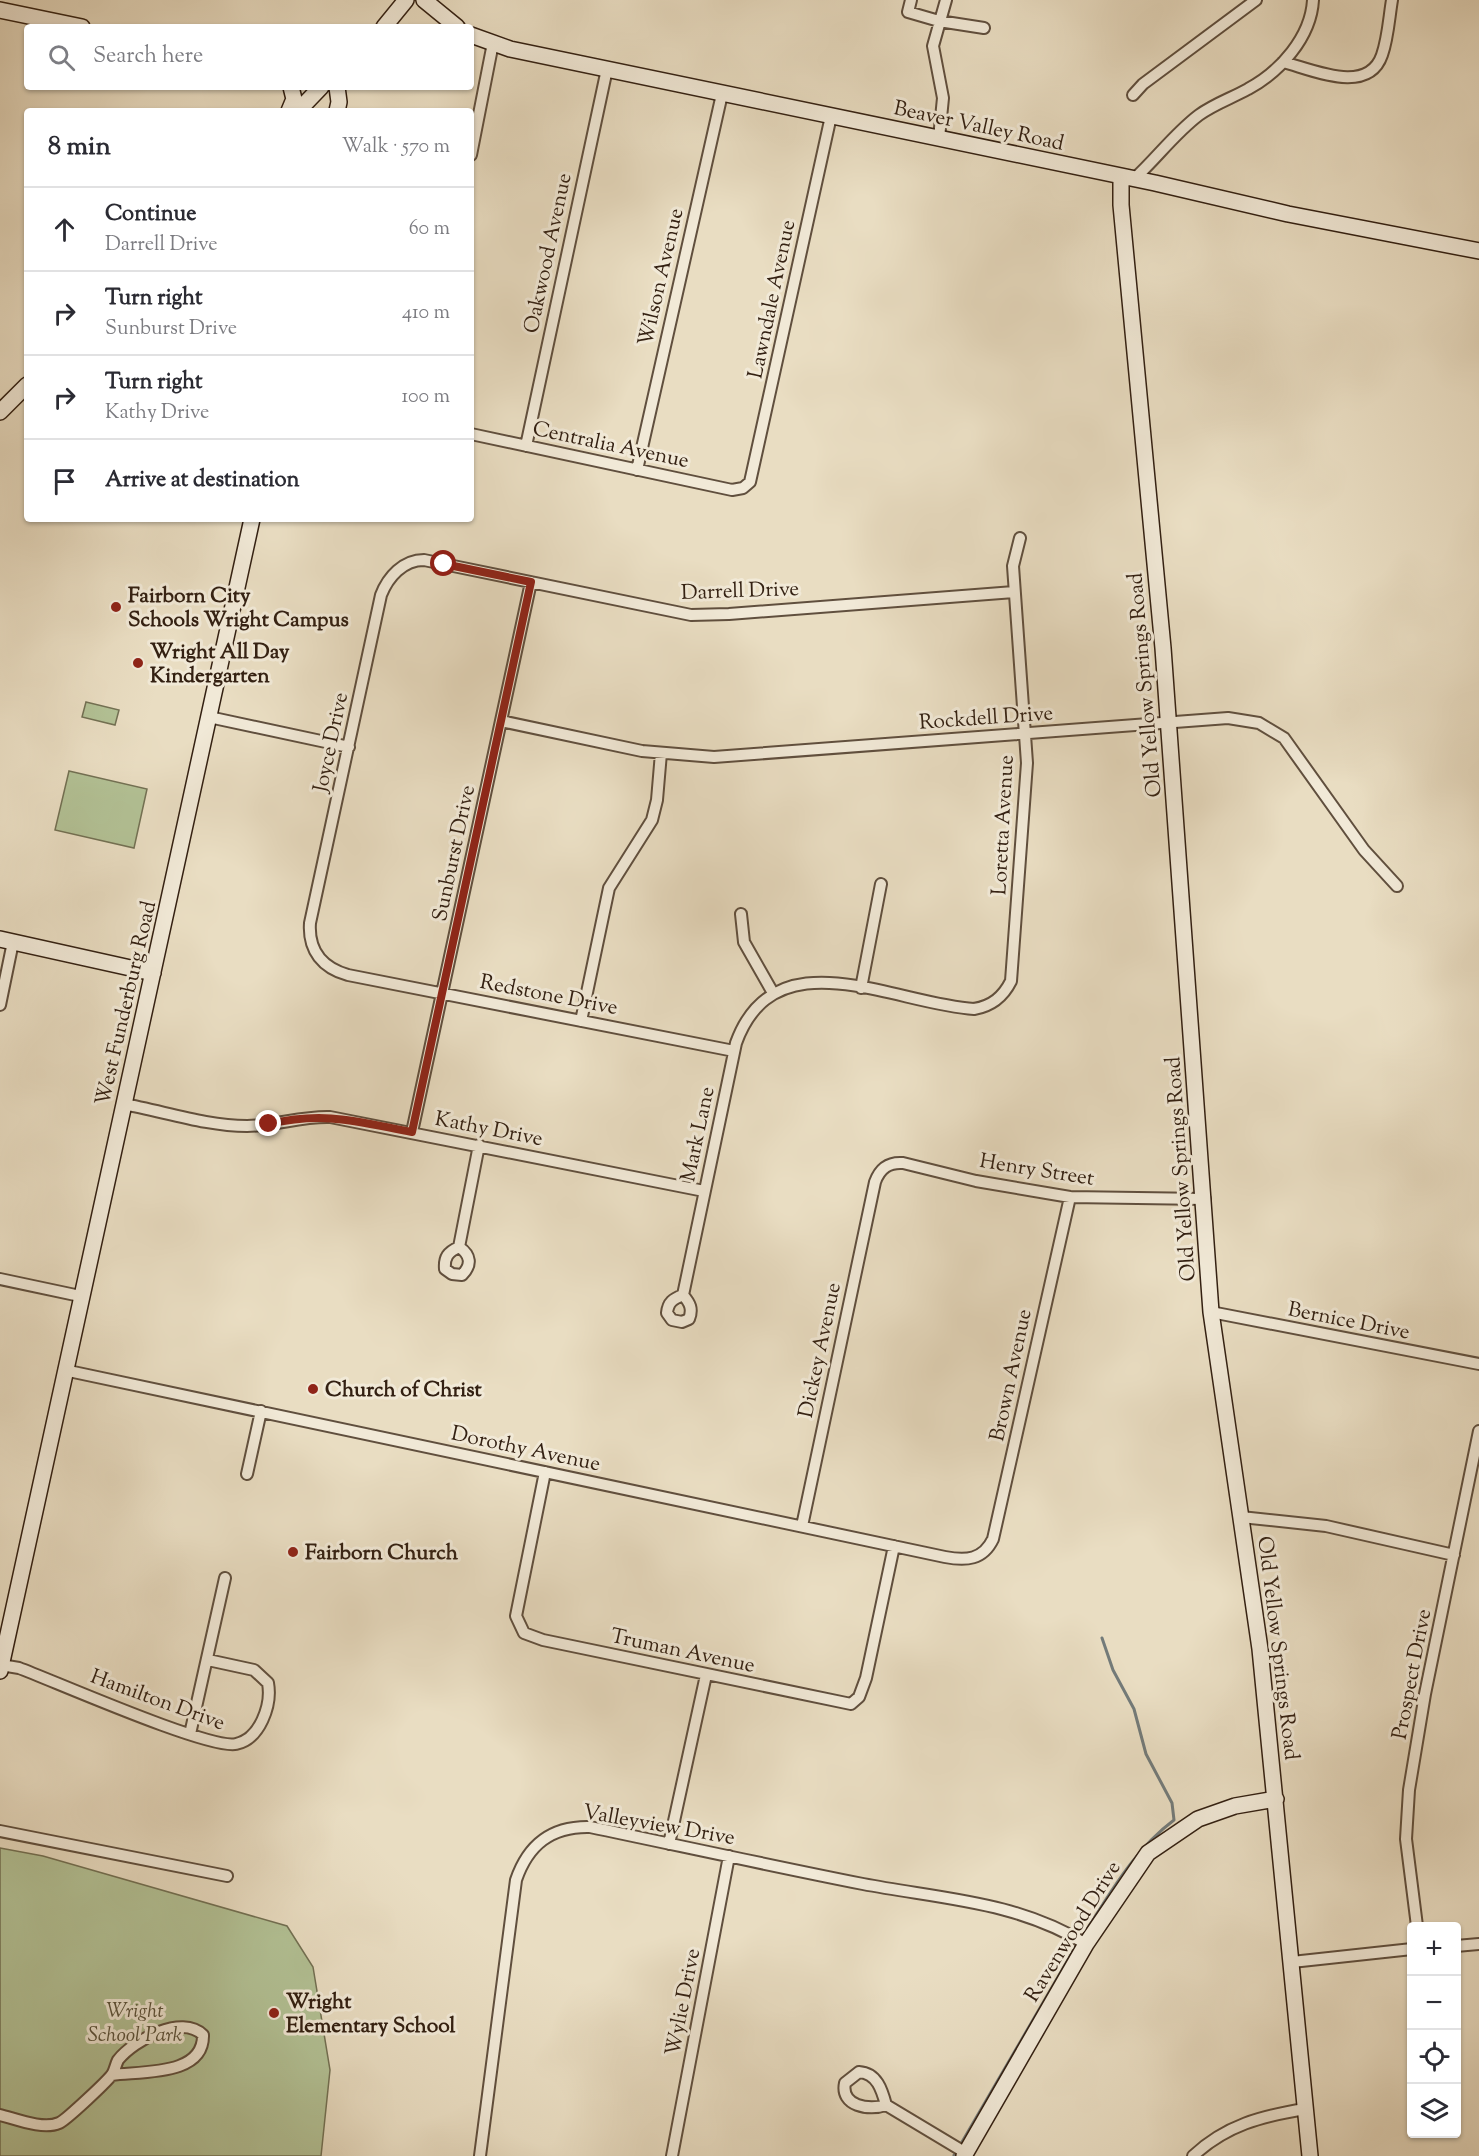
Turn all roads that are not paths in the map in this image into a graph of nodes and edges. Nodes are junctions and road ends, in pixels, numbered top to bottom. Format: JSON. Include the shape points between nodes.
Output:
{"nodes":[{"id":1,"x":406,"y":0,"type":"edge"},
{"id":2,"x":424,"y":0,"type":"edge"},
{"id":3,"x":911,"y":0,"type":"edge"},
{"id":4,"x":946,"y":0,"type":"edge"},
{"id":5,"x":1256,"y":0,"type":"edge"},
{"id":6,"x":1313,"y":0,"type":"edge"},
{"id":7,"x":1392,"y":0,"type":"edge"},
{"id":8,"x":6,"y":7,"type":"edge"},
{"id":9,"x":939,"y":21,"type":"junction"},
{"id":10,"x":71,"y":24,"type":"edge"},
{"id":11,"x":386,"y":24,"type":"edge"},
{"id":12,"x":453,"y":24,"type":"edge"},
{"id":13,"x":984,"y":28,"type":"dead end"},
{"id":14,"x":474,"y":36,"type":"edge"},
{"id":15,"x":493,"y":43,"type":"junction"},
{"id":16,"x":1283,"y":62,"type":"junction"},
{"id":17,"x":607,"y":69,"type":"junction"},
{"id":18,"x":292,"y":90,"type":"edge"},
{"id":19,"x":318,"y":90,"type":"edge"},
{"id":20,"x":337,"y":90,"type":"edge"},
{"id":21,"x":722,"y":94,"type":"junction"},
{"id":22,"x":1133,"y":95,"type":"dead end"},
{"id":23,"x":290,"y":108,"type":"edge"},
{"id":24,"x":301,"y":108,"type":"edge"},
{"id":25,"x":338,"y":108,"type":"edge"},
{"id":26,"x":831,"y":116,"type":"junction"},
{"id":27,"x":939,"y":138,"type":"junction"},
{"id":28,"x":474,"y":140,"type":"edge"},
{"id":29,"x":1127,"y":178,"type":"junction"},
{"id":30,"x":1479,"y":251,"type":"edge"},
{"id":31,"x":24,"y":388,"type":"edge"},
{"id":32,"x":0,"y":412,"type":"edge"},
{"id":33,"x":474,"y":435,"type":"edge"},
{"id":34,"x":526,"y":446,"type":"junction"},
{"id":35,"x":638,"y":470,"type":"junction"},
{"id":36,"x":743,"y":488,"type":"joint"},
{"id":37,"x":251,"y":522,"type":"edge"},
{"id":38,"x":1020,"y":538,"type":"dead end"},
{"id":39,"x":401,"y":568,"type":"joint"},
{"id":40,"x":531,"y":582,"type":"junction"},
{"id":41,"x":1014,"y":591,"type":"junction"},
{"id":42,"x":209,"y":717,"type":"junction"},
{"id":43,"x":501,"y":721,"type":"junction"},
{"id":44,"x":1169,"y":723,"type":"junction"},
{"id":45,"x":1026,"y":734,"type":"junction"},
{"id":46,"x":349,"y":747,"type":"junction"},
{"id":47,"x":662,"y":753,"type":"junction"},
{"id":48,"x":881,"y":884,"type":"dead end"},
{"id":49,"x":1398,"y":886,"type":"dead end"},
{"id":50,"x":741,"y":914,"type":"dead end"},
{"id":51,"x":310,"y":930,"type":"joint"},
{"id":52,"x":7,"y":941,"type":"edge"},
{"id":53,"x":153,"y":973,"type":"junction"},
{"id":54,"x":861,"y":988,"type":"junction"},
{"id":55,"x":442,"y":993,"type":"junction"},
{"id":56,"x":773,"y":993,"type":"junction"},
{"id":57,"x":0,"y":1005,"type":"edge"},
{"id":58,"x":581,"y":1021,"type":"junction"},
{"id":59,"x":734,"y":1051,"type":"junction"},
{"id":60,"x":123,"y":1104,"type":"junction"},
{"id":61,"x":412,"y":1132,"type":"junction"},
{"id":62,"x":479,"y":1145,"type":"junction"},
{"id":63,"x":875,"y":1182,"type":"joint"},
{"id":64,"x":704,"y":1191,"type":"junction"},
{"id":65,"x":1070,"y":1197,"type":"junction"},
{"id":66,"x":1205,"y":1198,"type":"junction"},
{"id":67,"x":459,"y":1247,"type":"dead end"},
{"id":68,"x":0,"y":1279,"type":"edge"},
{"id":69,"x":683,"y":1295,"type":"dead end"},
{"id":70,"x":80,"y":1296,"type":"junction"},
{"id":71,"x":1212,"y":1312,"type":"junction"},
{"id":72,"x":1479,"y":1364,"type":"edge"},
{"id":73,"x":64,"y":1370,"type":"junction"},
{"id":74,"x":261,"y":1411,"type":"junction"},
{"id":75,"x":1479,"y":1431,"type":"edge"},
{"id":76,"x":545,"y":1472,"type":"junction"},
{"id":77,"x":247,"y":1474,"type":"dead end"},
{"id":78,"x":1241,"y":1517,"type":"junction"},
{"id":79,"x":802,"y":1526,"type":"junction"},
{"id":80,"x":894,"y":1546,"type":"junction"},
{"id":81,"x":1454,"y":1555,"type":"junction"},
{"id":82,"x":980,"y":1556,"type":"joint"},
{"id":83,"x":225,"y":1578,"type":"dead end"},
{"id":84,"x":208,"y":1660,"type":"junction"},
{"id":85,"x":1,"y":1668,"type":"edge"},
{"id":86,"x":706,"y":1675,"type":"junction"},
{"id":87,"x":190,"y":1734,"type":"junction"},
{"id":88,"x":1276,"y":1799,"type":"junction"},
{"id":89,"x":0,"y":1831,"type":"edge"},
{"id":90,"x":669,"y":1844,"type":"junction"},
{"id":91,"x":729,"y":1856,"type":"junction"},
{"id":92,"x":226,"y":1876,"type":"dead end"},
{"id":93,"x":1416,"y":1922,"type":"edge"},
{"id":94,"x":1086,"y":1944,"type":"junction"},
{"id":95,"x":1479,"y":1944,"type":"edge"},
{"id":96,"x":1461,"y":1946,"type":"edge"},
{"id":97,"x":1407,"y":1950,"type":"edge"},
{"id":98,"x":1292,"y":1962,"type":"junction"},
{"id":99,"x":112,"y":2075,"type":"junction"},
{"id":100,"x":886,"y":2105,"type":"dead end"},
{"id":101,"x":1305,"y":2109,"type":"junction"},
{"id":102,"x":0,"y":2115,"type":"edge"},
{"id":103,"x":965,"y":2154,"type":"edge"},
{"id":104,"x":480,"y":2156,"type":"edge"},
{"id":105,"x":672,"y":2156,"type":"edge"},
{"id":106,"x":1193,"y":2156,"type":"edge"},
{"id":107,"x":1310,"y":2156,"type":"edge"}],
"edges":[{"from":1,"to":11,"type":"street"},
{"from":2,"to":12,"type":"street"},
{"from":3,"to":9,"type":"street","via":[[908,12]]},
{"from":4,"to":9,"type":"street"},
{"from":5,"to":22,"type":"street","via":[[1204,36]]},
{"from":6,"to":16,"type":"street","via":[[1308,25]]},
{"from":7,"to":16,"type":"street","via":[[1382,55],[1364,75],[1343,77]]},
{"from":8,"to":10,"type":"street"},
{"from":9,"to":13,"type":"street"},
{"from":9,"to":27,"type":"street","via":[[933,46],[943,98]]},
{"from":14,"to":15,"type":"street","name":"Beaver Valley Road"},
{"from":15,"to":17,"type":"street","name":"Beaver Valley Road"},
{"from":15,"to":28,"type":"street"},
{"from":16,"to":29,"type":"street","via":[[1258,84],[1197,117]]},
{"from":17,"to":21,"type":"street","name":"Beaver Valley Road"},
{"from":17,"to":34,"type":"street","name":"Oakwood Avenue"},
{"from":18,"to":23,"type":"street"},
{"from":19,"to":24,"type":"street"},
{"from":20,"to":25,"type":"street"},
{"from":21,"to":26,"type":"street","name":"Beaver Valley Road"},
{"from":21,"to":35,"type":"street","name":"Wilson Avenue"},
{"from":26,"to":27,"type":"street","name":"Beaver Valley Road"},
{"from":26,"to":36,"type":"street","name":"Lawndale Avenue","via":[[753,474]]},
{"from":27,"to":29,"type":"street","name":"Beaver Valley Road"},
{"from":29,"to":30,"type":"street","name":"Beaver Valley Road"},
{"from":29,"to":44,"type":"street","name":"Old Yellow Springs Road","via":[[1121,205]]},
{"from":31,"to":32,"type":"street"},
{"from":33,"to":34,"type":"street","name":"Centralia Avenue"},
{"from":34,"to":35,"type":"street","name":"Centralia Avenue"},
{"from":35,"to":36,"type":"street","name":"Centralia Avenue","via":[[732,490]]},
{"from":37,"to":42,"type":"street","name":"West Funderburg Road"},
{"from":38,"to":41,"type":"street","name":"Loretta Avenue","via":[[1013,561]]},
{"from":39,"to":40,"type":"street","name":"Darrell Drive","via":[[423,560]]},
{"from":39,"to":46,"type":"street","name":"Joyce Drive","via":[[388,580],[381,595]]},
{"from":40,"to":41,"type":"street","name":"Darrell Drive","via":[[648,608],[700,615]]},
{"from":40,"to":43,"type":"street","name":"Sunburst Drive"},
{"from":41,"to":45,"type":"street","name":"Loretta Avenue"},
{"from":42,"to":46,"type":"street"},
{"from":42,"to":53,"type":"street","name":"West Funderburg Road"},
{"from":43,"to":47,"type":"street","name":"Rockdell Drive"},
{"from":43,"to":55,"type":"street","name":"Sunburst Drive"},
{"from":44,"to":45,"type":"street","name":"Rockdell Drive"},
{"from":44,"to":49,"type":"street","name":"Rockdell Drive","via":[[1236,718],[1278,732],[1364,850]]},
{"from":44,"to":66,"type":"street","name":"Old Yellow Springs Road"},
{"from":45,"to":47,"type":"street","name":"Rockdell Drive","via":[[729,756]]},
{"from":45,"to":54,"type":"street","name":"Loretta Avenue","via":[[1013,972],[1007,990],[981,1008],[967,1008]]},
{"from":46,"to":51,"type":"street","name":"Joyce Drive"},
{"from":47,"to":58,"type":"street","via":[[652,820],[609,888]]},
{"from":48,"to":54,"type":"street"},
{"from":50,"to":56,"type":"street","via":[[744,942]]},
{"from":51,"to":55,"type":"street","name":"Redstone Drive","via":[[313,949],[328,967],[348,975]]},
{"from":52,"to":53,"type":"street"},
{"from":52,"to":57,"type":"street"},
{"from":53,"to":60,"type":"street","name":"West Funderburg Road"},
{"from":54,"to":56,"type":"street","via":[[809,981]]},
{"from":55,"to":58,"type":"street","name":"Redstone Drive"},
{"from":55,"to":61,"type":"street","name":"Sunburst Drive"},
{"from":56,"to":59,"type":"street","name":"Mark Lane","via":[[747,1018]]},
{"from":58,"to":59,"type":"street","name":"Redstone Drive"},
{"from":59,"to":64,"type":"street","name":"Mark Lane"},
{"from":60,"to":61,"type":"street","name":"Kathy Drive","via":[[235,1125],[311,1116]]},
{"from":60,"to":70,"type":"street","name":"West Funderburg Road"},
{"from":61,"to":62,"type":"street","name":"Kathy Drive"},
{"from":62,"to":64,"type":"street","name":"Kathy Drive"},
{"from":62,"to":67,"type":"street"},
{"from":63,"to":65,"type":"street","name":"Henry Street","via":[[884,1167],[903,1163]]},
{"from":63,"to":79,"type":"street","name":"Dickey Avenue"},
{"from":64,"to":69,"type":"street","name":"Mark Lane"},
{"from":65,"to":66,"type":"street","name":"Henry Street"},
{"from":65,"to":82,"type":"street","name":"Brown Avenue","via":[[993,1539]]},
{"from":66,"to":71,"type":"street","name":"Old Yellow Springs Road"},
{"from":68,"to":70,"type":"street"},
{"from":70,"to":73,"type":"street","name":"West Funderburg Road"},
{"from":71,"to":72,"type":"street","name":"Bernice Drive"},
{"from":71,"to":78,"type":"street","name":"Old Yellow Springs Road"},
{"from":73,"to":74,"type":"street","name":"Dorothy Avenue"},
{"from":73,"to":85,"type":"street","name":"West Funderburg Road"},
{"from":74,"to":76,"type":"street","name":"Dorothy Avenue"},
{"from":74,"to":77,"type":"street"},
{"from":75,"to":81,"type":"street","name":"Prospect Drive"},
{"from":76,"to":79,"type":"street","name":"Dorothy Avenue"},
{"from":76,"to":86,"type":"street","name":"Truman Avenue","via":[[518,1600],[518,1624],[529,1636]]},
{"from":78,"to":81,"type":"street","via":[[1326,1526]]},
{"from":78,"to":88,"type":"street","name":"Old Yellow Springs Road"},
{"from":79,"to":80,"type":"street","name":"Dorothy Avenue"},
{"from":80,"to":82,"type":"street","name":"Dorothy Avenue","via":[[959,1560]]},
{"from":80,"to":86,"type":"street","name":"Truman Avenue","via":[[863,1689],[856,1701],[844,1704]]},
{"from":81,"to":93,"type":"street","name":"Prospect Drive","via":[[1407,1805],[1407,1847]]},
{"from":83,"to":84,"type":"street"},
{"from":84,"to":87,"type":"street"},
{"from":84,"to":87,"type":"street","name":"Hamilton Drive","via":[[260,1673],[268,1683],[268,1700],[258,1727],[244,1741],[229,1745]]},
{"from":85,"to":87,"type":"street","name":"Hamilton Drive","via":[[19,1668]]},
{"from":86,"to":90,"type":"street"},
{"from":88,"to":94,"type":"street","name":"Ravenwood Drive","via":[[1235,1806],[1198,1819],[1148,1852]]},
{"from":88,"to":98,"type":"street","name":"Old Yellow Springs Road"},
{"from":89,"to":92,"type":"street"},
{"from":90,"to":91,"type":"street","name":"Valleyview Drive"},
{"from":90,"to":104,"type":"street","name":"Valleyview Drive","via":[[590,1827],[571,1828],[540,1840],[524,1861],[514,1892]]},
{"from":91,"to":94,"type":"street","name":"Valleyview Drive","via":[[1011,1910],[1049,1923]]},
{"from":91,"to":105,"type":"street","name":"Wylie Drive"},
{"from":94,"to":103,"type":"street","name":"Ravenwood Drive"},
{"from":95,"to":96,"type":"street"},
{"from":97,"to":98,"type":"street"},
{"from":98,"to":101,"type":"street","name":"Old Yellow Springs Road"},
{"from":99,"to":99,"type":"street","via":[[118,2060],[168,2028],[197,2028],[203,2035],[204,2047],[189,2063]]},
{"from":99,"to":102,"type":"street","via":[[55,2125]]},
{"from":100,"to":103,"type":"street"},
{"from":101,"to":106,"type":"street","via":[[1240,2124]]},
{"from":101,"to":107,"type":"street","name":"Old Yellow Springs Road"}]}
